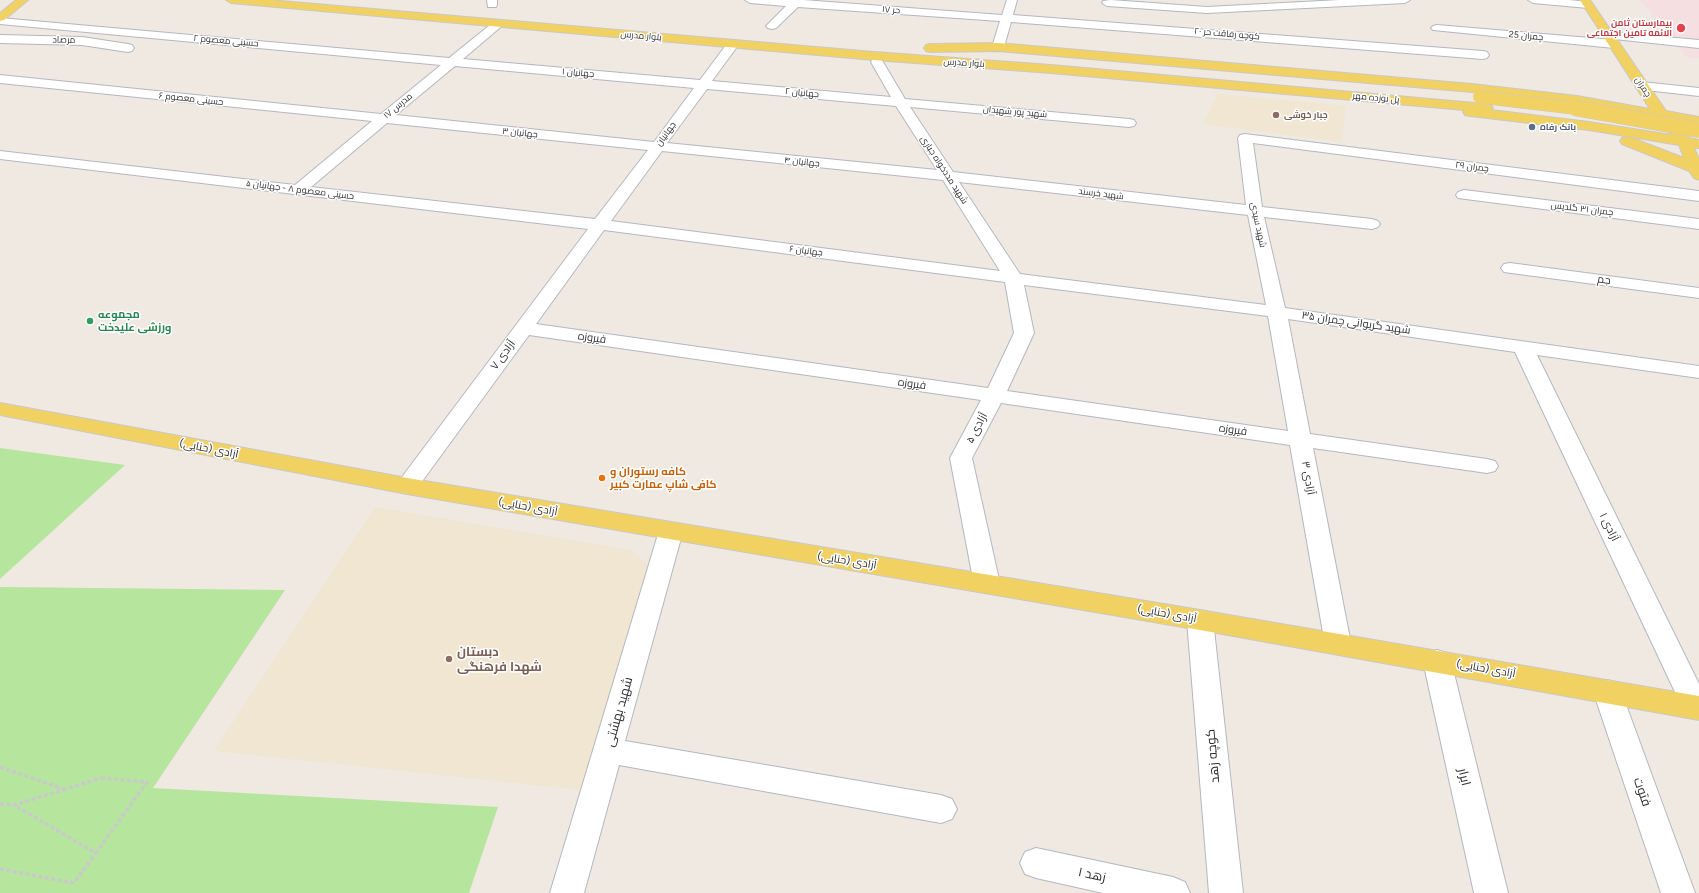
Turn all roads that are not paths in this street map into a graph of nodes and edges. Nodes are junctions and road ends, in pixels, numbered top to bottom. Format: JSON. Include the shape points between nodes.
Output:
{"nodes":[{"id":1,"x":23,"y":0,"type":"edge"},
{"id":2,"x":231,"y":0,"type":"edge"},
{"id":3,"x":352,"y":0,"type":"edge"},
{"id":4,"x":750,"y":0,"type":"edge"},
{"id":5,"x":1012,"y":0,"type":"edge"},
{"id":6,"x":1398,"y":0,"type":"edge"},
{"id":7,"x":1405,"y":0,"type":"edge"},
{"id":8,"x":1533,"y":0,"type":"edge"},
{"id":9,"x":797,"y":2,"type":"edge"},
{"id":10,"x":1586,"y":2,"type":"edge"},
{"id":11,"x":1107,"y":3,"type":"dead end"},
{"id":12,"x":878,"y":5,"type":"edge"},
{"id":13,"x":1209,"y":17,"type":"edge"},
{"id":14,"x":1008,"y":19,"type":"junction"},
{"id":15,"x":0,"y":20,"type":"edge"},
{"id":16,"x":499,"y":23,"type":"junction"},
{"id":17,"x":772,"y":26,"type":"dead end"},
{"id":18,"x":1437,"y":28,"type":"dead end"},
{"id":19,"x":0,"y":39,"type":"edge"},
{"id":20,"x":1611,"y":40,"type":"junction"},
{"id":21,"x":733,"y":44,"type":"junction"},
{"id":22,"x":1699,"y":44,"type":"edge"},
{"id":23,"x":128,"y":48,"type":"dead end"},
{"id":24,"x":907,"y":48,"type":"junction"},
{"id":25,"x":998,"y":48,"type":"junction"},
{"id":26,"x":1483,"y":55,"type":"dead end"},
{"id":27,"x":452,"y":62,"type":"junction"},
{"id":28,"x":877,"y":62,"type":"dead end"},
{"id":29,"x":953,"y":63,"type":"junction"},
{"id":30,"x":1053,"y":65,"type":"junction"},
{"id":31,"x":0,"y":79,"type":"edge"},
{"id":32,"x":703,"y":84,"type":"junction"},
{"id":33,"x":1643,"y":88,"type":"junction"},
{"id":34,"x":1699,"y":92,"type":"edge"},
{"id":35,"x":1536,"y":94,"type":"junction"},
{"id":36,"x":900,"y":102,"type":"junction"},
{"id":37,"x":1666,"y":106,"type":"junction"},
{"id":38,"x":1699,"y":114,"type":"edge"},
{"id":39,"x":383,"y":119,"type":"junction"},
{"id":40,"x":1552,"y":121,"type":"junction"},
{"id":41,"x":1699,"y":121,"type":"edge"},
{"id":42,"x":1129,"y":123,"type":"dead end"},
{"id":43,"x":1589,"y":126,"type":"junction"},
{"id":44,"x":1699,"y":130,"type":"edge"},
{"id":45,"x":1245,"y":138,"type":"joint"},
{"id":46,"x":1694,"y":142,"type":"edge"},
{"id":47,"x":657,"y":147,"type":"junction"},
{"id":48,"x":0,"y":155,"type":"edge"},
{"id":49,"x":1697,"y":171,"type":"edge"},
{"id":50,"x":948,"y":176,"type":"junction"},
{"id":51,"x":298,"y":190,"type":"junction"},
{"id":52,"x":1464,"y":195,"type":"dead end"},
{"id":53,"x":1699,"y":196,"type":"edge"},
{"id":54,"x":1255,"y":212,"type":"junction"},
{"id":55,"x":600,"y":224,"type":"junction"},
{"id":56,"x":1372,"y":224,"type":"dead end"},
{"id":57,"x":1699,"y":224,"type":"edge"},
{"id":58,"x":1510,"y":268,"type":"dead end"},
{"id":59,"x":1013,"y":278,"type":"junction"},
{"id":60,"x":1699,"y":293,"type":"edge"},
{"id":61,"x":1277,"y":312,"type":"junction"},
{"id":62,"x":523,"y":328,"type":"junction"},
{"id":63,"x":1523,"y":347,"type":"junction"},
{"id":64,"x":1699,"y":372,"type":"edge"},
{"id":65,"x":994,"y":396,"type":"junction"},
{"id":66,"x":0,"y":409,"type":"edge"},
{"id":67,"x":1301,"y":440,"type":"junction"},
{"id":68,"x":1487,"y":466,"type":"dead end"},
{"id":69,"x":407,"y":486,"type":"junction"},
{"id":70,"x":671,"y":531,"type":"junction"},
{"id":71,"x":987,"y":584,"type":"junction"},
{"id":72,"x":1200,"y":620,"type":"junction"},
{"id":73,"x":1338,"y":644,"type":"junction"},
{"id":74,"x":1437,"y":661,"type":"junction"},
{"id":75,"x":1607,"y":691,"type":"junction"},
{"id":76,"x":1698,"y":707,"type":"edge"},
{"id":77,"x":608,"y":750,"type":"junction"},
{"id":78,"x":941,"y":809,"type":"dead end"},
{"id":79,"x":1036,"y":863,"type":"dead end"},
{"id":80,"x":567,"y":893,"type":"edge"},
{"id":81,"x":1173,"y":893,"type":"edge"},
{"id":82,"x":1226,"y":893,"type":"edge"},
{"id":83,"x":1491,"y":893,"type":"edge"},
{"id":84,"x":1678,"y":893,"type":"edge"}],
"edges":[{"from":1,"to":15,"type":"main road"},
{"from":2,"to":16,"type":"main road","name":"بلوار مدرس"},
{"from":3,"to":24,"type":"main road","name":"بلوار مدرس"},
{"from":4,"to":9,"type":"street","name":"حر ۱۷"},
{"from":5,"to":14,"type":"street"},
{"from":6,"to":7,"type":"street"},
{"from":6,"to":13,"type":"street"},
{"from":8,"to":10,"type":"street"},
{"from":9,"to":12,"type":"street","name":"حر ۱۷"},
{"from":9,"to":17,"type":"street"},
{"from":10,"to":20,"type":"main road","name":"چمران"},
{"from":11,"to":13,"type":"street"},
{"from":12,"to":14,"type":"street","name":"حر ۱۷"},
{"from":13,"to":14,"type":"street","name":"کوچه رفاقت حر ۲۰"},
{"from":13,"to":26,"type":"street","name":"کوچه رفاقت حر ۲۰"},
{"from":14,"to":25,"type":"street"},
{"from":15,"to":27,"type":"street","name":"حسینی معصوم ۲"},
{"from":16,"to":21,"type":"main road","name":"بلوار مدرس"},
{"from":16,"to":27,"type":"street","name":"مدرس ۱۷"},
{"from":18,"to":20,"type":"street","name":"چمران 25"},
{"from":19,"to":23,"type":"street","name":"مرصاد","via":[[82,41]]},
{"from":20,"to":22,"type":"street","name":"چمران 25"},
{"from":20,"to":33,"type":"main road","name":"چمران"},
{"from":21,"to":29,"type":"main road","name":"بلوار مدرس"},
{"from":21,"to":32,"type":"street","name":"جهانیان"},
{"from":24,"to":25,"type":"main road"},
{"from":24,"to":30,"type":"main road","name":"بلوار مدرس"},
{"from":25,"to":35,"type":"main road"},
{"from":27,"to":32,"type":"street","name":"جهانیان ۱"},
{"from":27,"to":39,"type":"street","name":"مدرس ۱۷"},
{"from":28,"to":36,"type":"street","name":"شهید مددخواه جباری"},
{"from":29,"to":30,"type":"main road","name":"بلوار مدرس"},
{"from":29,"to":40,"type":"main road","via":[[1049,75]]},
{"from":30,"to":44,"type":"main road","name":"پل نوزده مهر","bridge":true,"via":[[1479,97],[1569,107]]},
{"from":30,"to":46,"type":"main road","name":"پل نوزده مهر","via":[[1543,114],[1636,128]]},
{"from":31,"to":39,"type":"street","name":"حسینی معصوم ۶"},
{"from":32,"to":36,"type":"street","name":"جهانیان ۲"},
{"from":32,"to":47,"type":"street","name":"جهانیان"},
{"from":33,"to":34,"type":"street"},
{"from":33,"to":37,"type":"main road"},
{"from":35,"to":37,"type":"main road"},
{"from":35,"to":40,"type":"main road","via":[[1558,101],[1569,110],[1569,114],[1564,118]]},
{"from":36,"to":42,"type":"street","name":"شهید پور شهیدان"},
{"from":36,"to":50,"type":"street","name":"شهید مددخواه جباری"},
{"from":37,"to":38,"type":"main road"},
{"from":37,"to":41,"type":"main road"},
{"from":37,"to":46,"type":"main road"},
{"from":39,"to":47,"type":"street","name":"جهانیان ۳"},
{"from":39,"to":51,"type":"street","name":"مدرس ۱۷"},
{"from":40,"to":43,"type":"main road"},
{"from":43,"to":46,"type":"main road"},
{"from":43,"to":49,"type":"main road"},
{"from":45,"to":53,"type":"street","name":"چمران ۲۹"},
{"from":45,"to":54,"type":"street","name":"شهید سیدی"},
{"from":46,"to":49,"type":"main road"},
{"from":47,"to":50,"type":"street","name":"جهانیان ۴"},
{"from":47,"to":55,"type":"street","name":"جهانیان"},
{"from":48,"to":51,"type":"street","name":"حسینی معصوم ۸ - جهانیان ۵"},
{"from":50,"to":54,"type":"street","name":"شهید خرسند"},
{"from":50,"to":59,"type":"street","name":"شهید مددخواه جباری"},
{"from":51,"to":55,"type":"street","name":"حسینی معصوم ۸ - جهانیان ۵"},
{"from":52,"to":57,"type":"street","name":"چمران ۳۱ گلدیس"},
{"from":54,"to":56,"type":"street","name":"شهید خرسند"},
{"from":54,"to":61,"type":"street","name":"شهید سیدی"},
{"from":55,"to":59,"type":"street","name":"جهانیان ۶"},
{"from":55,"to":62,"type":"street","name":"آزادی ۷"},
{"from":58,"to":60,"type":"street","name":"جم"},
{"from":59,"to":61,"type":"street","name":"شهید گریوانی چمران ۳۵"},
{"from":59,"to":65,"type":"street","name":"آزادی ۵","via":[[1024,333]]},
{"from":61,"to":63,"type":"street","name":"شهید گریوانی چمران ۳۵"},
{"from":61,"to":67,"type":"street","name":"آزادی ۳"},
{"from":62,"to":65,"type":"street","name":"فیروزه"},
{"from":62,"to":69,"type":"street","name":"آزادی ۷"},
{"from":63,"to":64,"type":"street","name":"شهید گریوانی چمران ۳۵"},
{"from":63,"to":76,"type":"street","name":"آزادی ۱"},
{"from":65,"to":67,"type":"street","name":"فیروزه"},
{"from":65,"to":71,"type":"street","name":"آزادی ۵","via":[[961,458]]},
{"from":66,"to":69,"type":"main road","name":"آزادی (حنایی)"},
{"from":67,"to":68,"type":"street","name":"فیروزه"},
{"from":67,"to":73,"type":"street","name":"آزادی ۳"},
{"from":69,"to":70,"type":"main road","name":"آزادی (حنایی)"},
{"from":70,"to":71,"type":"main road","name":"آزادی (حنایی)"},
{"from":70,"to":77,"type":"street","name":"شهید بهشتی"},
{"from":71,"to":72,"type":"main road","name":"آزادی (حنایی)"},
{"from":72,"to":73,"type":"main road","name":"آزادی (حنایی)"},
{"from":72,"to":82,"type":"street","name":"کوچه زهد"},
{"from":73,"to":74,"type":"main road","name":"آزادی (حنایی)"},
{"from":74,"to":75,"type":"main road","name":"آزادی (حنایی)"},
{"from":74,"to":83,"type":"street","name":"ابرار"},
{"from":75,"to":76,"type":"main road","name":"آزادی (حنایی)"},
{"from":75,"to":84,"type":"street","name":"فتوت"},
{"from":77,"to":78,"type":"street"},
{"from":77,"to":80,"type":"street","name":"شهید بهشتی"},
{"from":79,"to":81,"type":"street","name":"زهد ۱"}]}
